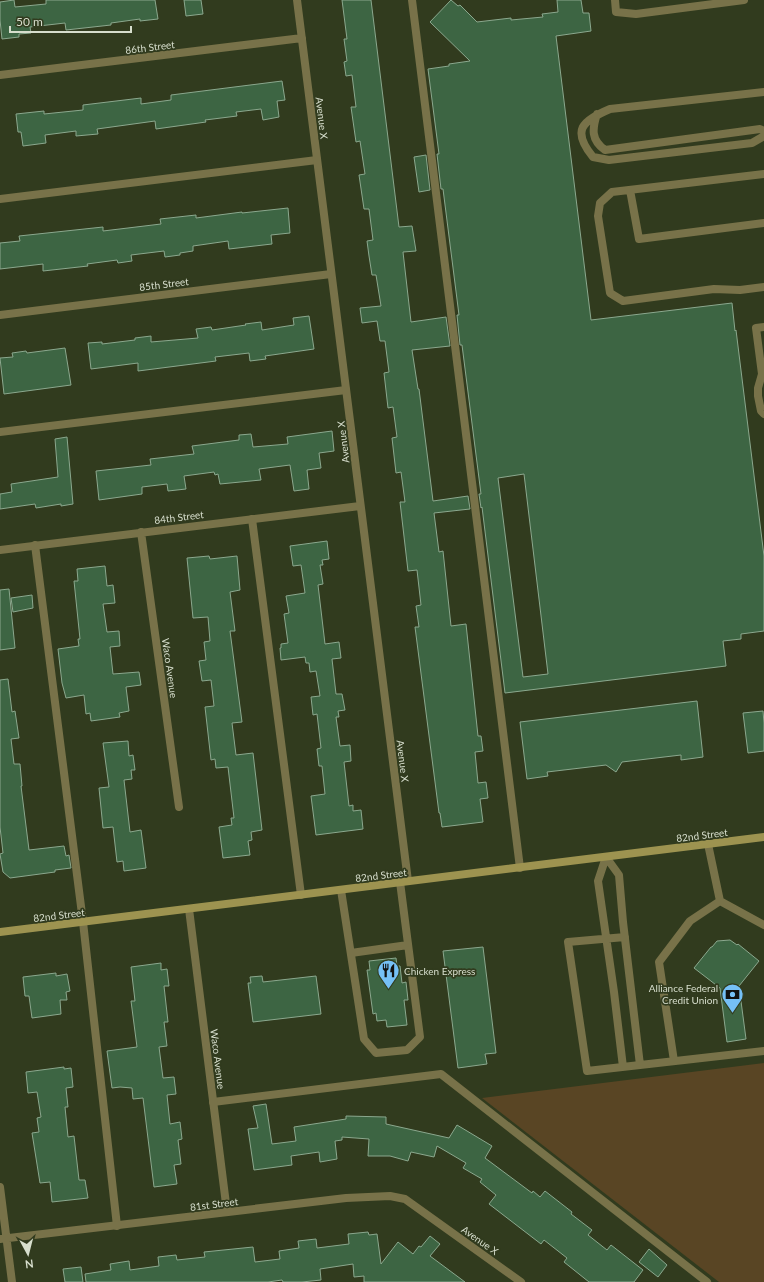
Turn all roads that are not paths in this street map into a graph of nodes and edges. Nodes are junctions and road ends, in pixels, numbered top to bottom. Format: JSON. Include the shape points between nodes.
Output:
{"nodes":[{"id":1,"x":297,"y":0,"type":"edge"},
{"id":2,"x":412,"y":0,"type":"edge"},
{"id":3,"x":615,"y":0,"type":"edge"},
{"id":4,"x":744,"y":0,"type":"edge"},
{"id":5,"x":302,"y":38,"type":"junction"},
{"id":6,"x":0,"y":75,"type":"edge"},
{"id":7,"x":764,"y":92,"type":"edge"},
{"id":8,"x":597,"y":114,"type":"junction"},
{"id":9,"x":764,"y":131,"type":"edge"},
{"id":10,"x":764,"y":136,"type":"edge"},
{"id":11,"x":318,"y":160,"type":"junction"},
{"id":12,"x":764,"y":174,"type":"edge"},
{"id":13,"x":630,"y":190,"type":"junction"},
{"id":14,"x":0,"y":199,"type":"edge"},
{"id":15,"x":764,"y":223,"type":"edge"},
{"id":16,"x":331,"y":274,"type":"junction"},
{"id":17,"x":764,"y":287,"type":"edge"},
{"id":18,"x":0,"y":315,"type":"edge"},
{"id":19,"x":764,"y":327,"type":"edge"},
{"id":20,"x":763,"y":375,"type":"edge"},
{"id":21,"x":346,"y":390,"type":"junction"},
{"id":22,"x":764,"y":414,"type":"edge"},
{"id":23,"x":0,"y":432,"type":"edge"},
{"id":24,"x":360,"y":506,"type":"junction"},
{"id":25,"x":252,"y":519,"type":"junction"},
{"id":26,"x":141,"y":532,"type":"junction"},
{"id":27,"x":35,"y":545,"type":"junction"},
{"id":28,"x":0,"y":550,"type":"edge"},
{"id":29,"x":179,"y":807,"type":"dead end"},
{"id":30,"x":764,"y":837,"type":"edge"},
{"id":31,"x":708,"y":844,"type":"junction"},
{"id":32,"x":606,"y":857,"type":"junction"},
{"id":33,"x":520,"y":868,"type":"junction"},
{"id":34,"x":404,"y":882,"type":"junction"},
{"id":35,"x":340,"y":890,"type":"junction"},
{"id":36,"x":302,"y":895,"type":"junction"},
{"id":37,"x":720,"y":901,"type":"junction"},
{"id":38,"x":189,"y":908,"type":"junction"},
{"id":39,"x":83,"y":922,"type":"junction"},
{"id":40,"x":764,"y":925,"type":"edge"},
{"id":41,"x":0,"y":932,"type":"edge"},
{"id":42,"x":625,"y":937,"type":"junction"},
{"id":43,"x":606,"y":939,"type":"junction"},
{"id":44,"x":408,"y":945,"type":"junction"},
{"id":45,"x":350,"y":953,"type":"junction"},
{"id":46,"x":764,"y":1051,"type":"edge"},
{"id":47,"x":674,"y":1061,"type":"junction"},
{"id":48,"x":640,"y":1065,"type":"junction"},
{"id":49,"x":623,"y":1067,"type":"junction"},
{"id":50,"x":213,"y":1102,"type":"junction"},
{"id":51,"x":0,"y":1186,"type":"edge"},
{"id":52,"x":227,"y":1212,"type":"junction"},
{"id":53,"x":427,"y":1215,"type":"joint"},
{"id":54,"x":117,"y":1226,"type":"junction"},
{"id":55,"x":3,"y":1239,"type":"edge"},
{"id":56,"x":12,"y":1282,"type":"edge"},
{"id":57,"x":521,"y":1282,"type":"edge"},
{"id":58,"x":708,"y":1282,"type":"edge"}],
"edges":[{"from":1,"to":5,"type":"street","name":"Avenue X"},
{"from":2,"to":33,"type":"street"},
{"from":3,"to":4,"type":"street","via":[[616,12],[636,14]]},
{"from":5,"to":6,"type":"street","name":"86th Street"},
{"from":5,"to":11,"type":"street","name":"Avenue X"},
{"from":7,"to":8,"type":"street","via":[[610,108]]},
{"from":8,"to":9,"type":"street","via":[[594,136],[598,145],[605,150],[760,129]]},
{"from":8,"to":10,"type":"street","via":[[585,123],[581,133],[584,146],[593,157],[609,160],[752,143]]},
{"from":11,"to":14,"type":"street"},
{"from":11,"to":16,"type":"street","name":"Avenue X"},
{"from":12,"to":13,"type":"street"},
{"from":13,"to":15,"type":"street","via":[[639,238]]},
{"from":13,"to":17,"type":"street","via":[[612,192],[600,202],[598,216],[610,293],[623,301],[714,289],[740,290]]},
{"from":16,"to":18,"type":"street","name":"85th Street"},
{"from":16,"to":21,"type":"street","name":"Avenue X"},
{"from":19,"to":20,"type":"street","via":[[756,328]]},
{"from":20,"to":22,"type":"street","via":[[758,396]]},
{"from":21,"to":23,"type":"street"},
{"from":21,"to":24,"type":"street","name":"Avenue X"},
{"from":24,"to":25,"type":"street","name":"84th Street"},
{"from":24,"to":34,"type":"street","name":"Avenue X"},
{"from":25,"to":26,"type":"street","name":"84th Street"},
{"from":25,"to":36,"type":"street"},
{"from":26,"to":27,"type":"street","name":"84th Street"},
{"from":26,"to":29,"type":"street","name":"Waco Avenue"},
{"from":27,"to":28,"type":"street","name":"84th Street"},
{"from":27,"to":39,"type":"street"},
{"from":30,"to":31,"type":"main road","name":"82nd Street"},
{"from":31,"to":32,"type":"main road","name":"82nd Street"},
{"from":31,"to":37,"type":"street"},
{"from":32,"to":33,"type":"main road","name":"82nd Street"},
{"from":32,"to":42,"type":"street","via":[[619,876]]},
{"from":32,"to":43,"type":"street","via":[[598,881]]},
{"from":33,"to":34,"type":"main road","name":"82nd Street"},
{"from":34,"to":35,"type":"main road","name":"82nd Street"},
{"from":34,"to":44,"type":"street","name":"Avenue X"},
{"from":35,"to":36,"type":"main road","name":"82nd Street"},
{"from":35,"to":45,"type":"street"},
{"from":36,"to":38,"type":"main road","name":"82nd Street"},
{"from":37,"to":40,"type":"street"},
{"from":37,"to":47,"type":"street","via":[[690,921],[659,962]]},
{"from":38,"to":39,"type":"main road","name":"82nd Street"},
{"from":38,"to":50,"type":"street","name":"Waco Avenue"},
{"from":39,"to":41,"type":"main road","name":"82nd Street"},
{"from":39,"to":54,"type":"street"},
{"from":42,"to":43,"type":"street"},
{"from":42,"to":48,"type":"street"},
{"from":43,"to":49,"type":"street"},
{"from":43,"to":49,"type":"street","via":[[568,942],[587,1071]]},
{"from":44,"to":45,"type":"street"},
{"from":44,"to":45,"type":"street","name":"Avenue X","via":[[420,1037],[407,1050],[376,1053],[364,1039]]},
{"from":46,"to":47,"type":"street"},
{"from":47,"to":48,"type":"street"},
{"from":48,"to":49,"type":"street"},
{"from":50,"to":52,"type":"street","name":"Waco Avenue"},
{"from":50,"to":58,"type":"street","via":[[441,1074]]},
{"from":51,"to":55,"type":"street"},
{"from":52,"to":53,"type":"street","name":"81st Street","via":[[346,1198],[390,1196],[405,1200]]},
{"from":52,"to":54,"type":"street","name":"81st Street"},
{"from":53,"to":57,"type":"street","name":"Avenue X"},
{"from":54,"to":55,"type":"street","name":"81st Street"},
{"from":55,"to":56,"type":"street"}]}
